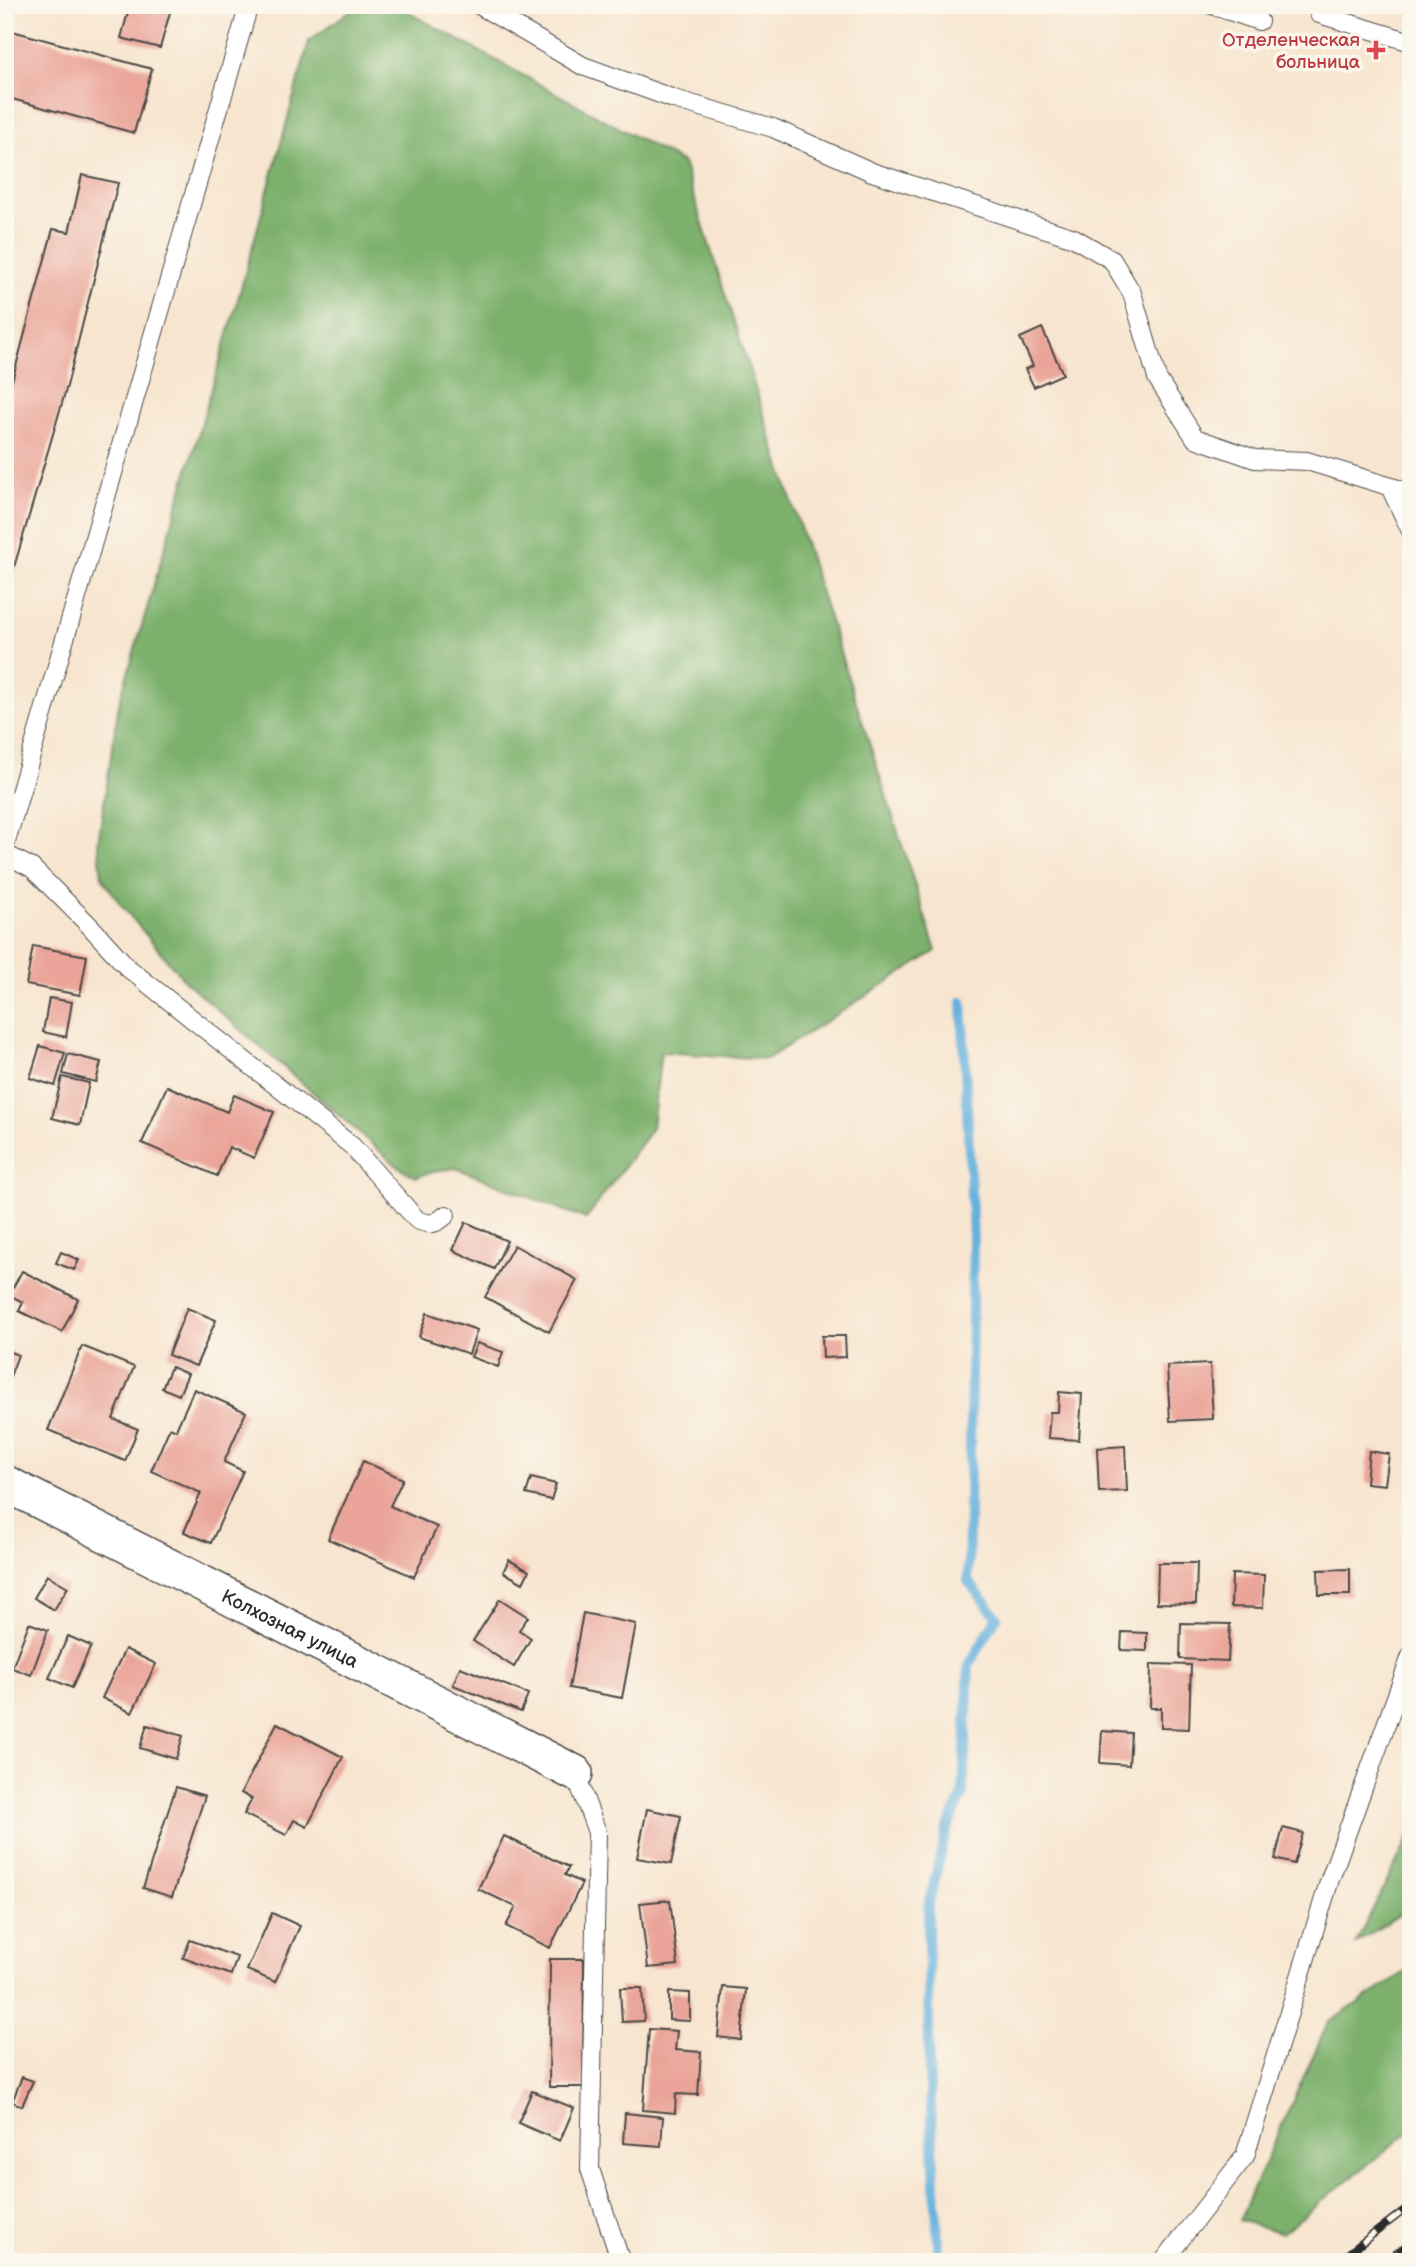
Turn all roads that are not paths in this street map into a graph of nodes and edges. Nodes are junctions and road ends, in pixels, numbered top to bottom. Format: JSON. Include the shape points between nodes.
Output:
{"nodes":[{"id":1,"x":249,"y":5,"type":"edge"},
{"id":2,"x":479,"y":5,"type":"edge"},
{"id":3,"x":1212,"y":5,"type":"edge"},
{"id":4,"x":1318,"y":5,"type":"edge"},
{"id":5,"x":1259,"y":21,"type":"dead end"},
{"id":6,"x":1411,"y":42,"type":"edge"},
{"id":7,"x":1390,"y":486,"type":"junction"},
{"id":8,"x":1411,"y":493,"type":"edge"},
{"id":9,"x":1411,"y":531,"type":"edge"},
{"id":10,"x":5,"y":845,"type":"edge"},
{"id":11,"x":5,"y":854,"type":"edge"},
{"id":12,"x":446,"y":1215,"type":"dead end"},
{"id":13,"x":5,"y":1483,"type":"edge"},
{"id":14,"x":1411,"y":1656,"type":"edge"},
{"id":15,"x":575,"y":1773,"type":"joint"},
{"id":16,"x":621,"y":2262,"type":"edge"},
{"id":17,"x":1163,"y":2262,"type":"edge"}],
"edges":[{"from":1,"to":10,"type":"lane"},
{"from":2,"to":7,"type":"lane","via":[[583,66],[773,128],[872,172],[1074,238],[1112,260],[1132,293],[1157,378],[1195,438],[1255,459],[1307,461]]},
{"from":3,"to":5,"type":"lane"},
{"from":4,"to":6,"type":"lane","via":[[1319,14]]},
{"from":7,"to":8,"type":"lane"},
{"from":7,"to":9,"type":"lane"},
{"from":11,"to":12,"type":"lane","via":[[32,868],[128,968],[352,1146],[417,1220],[429,1225]]},
{"from":13,"to":15,"type":"street","name":"Колхозная улица"},
{"from":14,"to":17,"type":"lane","via":[[1330,1879],[1245,2157]]},
{"from":15,"to":16,"type":"lane","via":[[597,1832],[590,2169]]}]}
